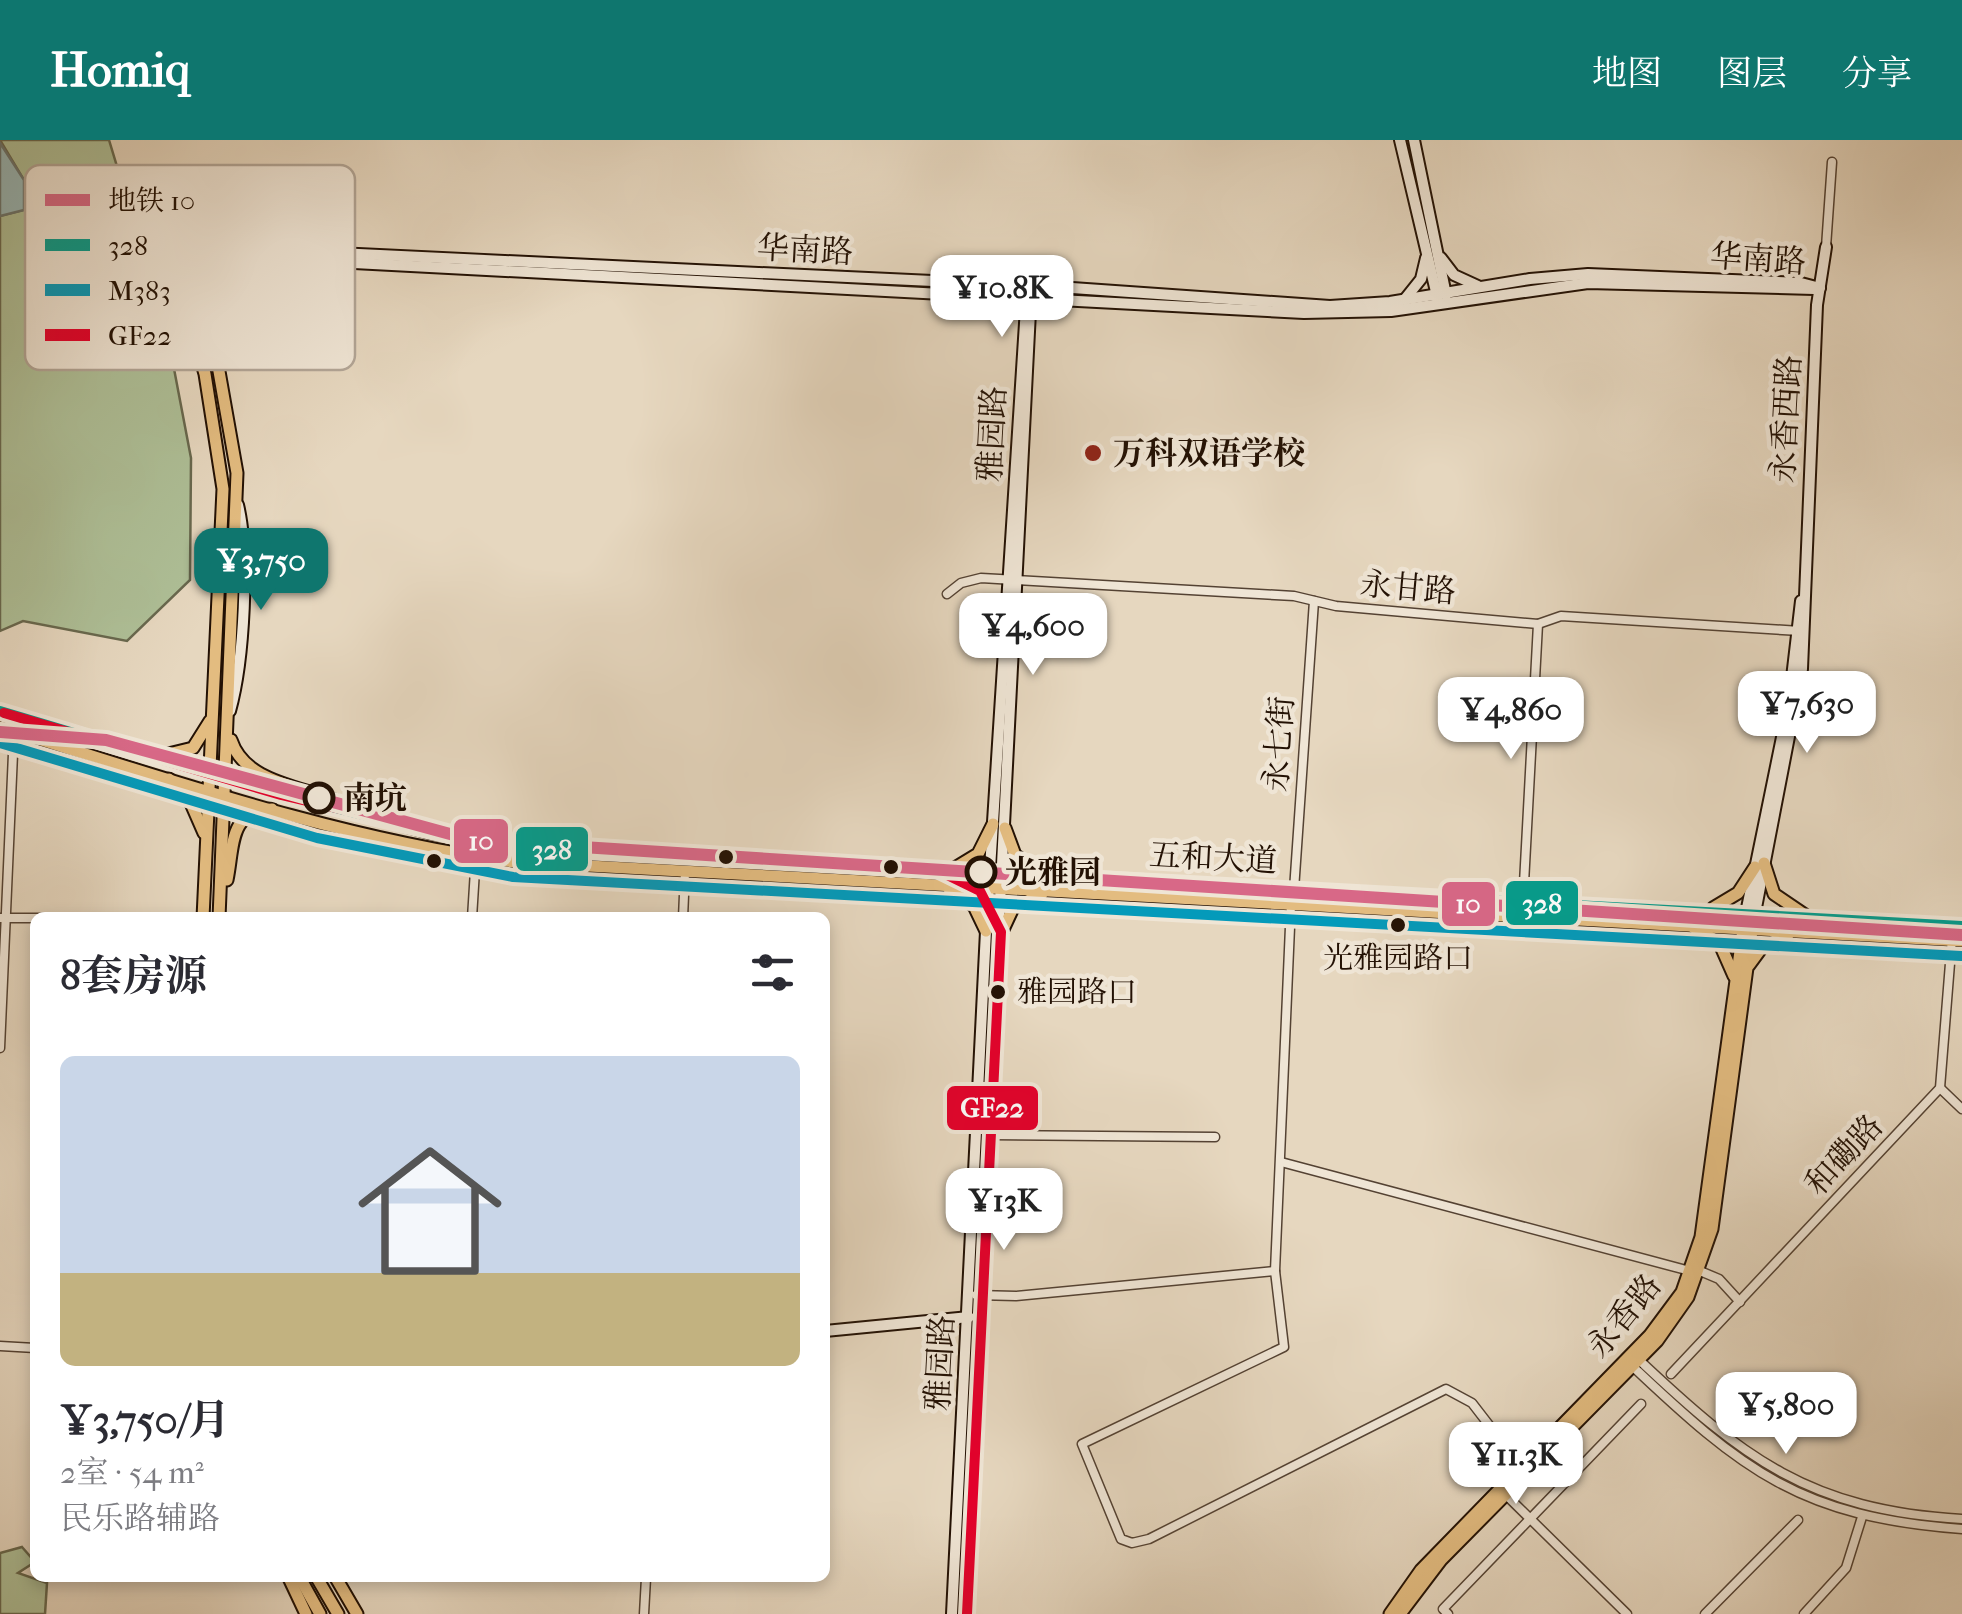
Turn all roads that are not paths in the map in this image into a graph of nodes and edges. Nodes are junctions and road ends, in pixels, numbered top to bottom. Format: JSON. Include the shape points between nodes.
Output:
{"nodes":[{"id":1,"x":1397,"y":140,"type":"edge"},
{"id":2,"x":1414,"y":140,"type":"edge"},
{"id":3,"x":1832,"y":162,"type":"dead end"},
{"id":4,"x":1826,"y":247,"type":"joint"},
{"id":5,"x":1433,"y":253,"type":"junction"},
{"id":6,"x":355,"y":258,"type":"edge"},
{"id":7,"x":355,"y":263,"type":"edge"},
{"id":8,"x":1030,"y":286,"type":"junction"},
{"id":9,"x":1484,"y":286,"type":"junction"},
{"id":10,"x":1820,"y":288,"type":"junction"},
{"id":11,"x":1029,"y":298,"type":"junction"},
{"id":12,"x":1442,"y":298,"type":"junction"},
{"id":13,"x":1404,"y":300,"type":"junction"},
{"id":14,"x":202,"y":370,"type":"edge"},
{"id":15,"x":217,"y":370,"type":"edge"},
{"id":16,"x":1013,"y":581,"type":"junction"},
{"id":17,"x":947,"y":594,"type":"dead end"},
{"id":18,"x":1314,"y":601,"type":"junction"},
{"id":19,"x":1538,"y":624,"type":"junction"},
{"id":20,"x":1800,"y":630,"type":"junction"},
{"id":21,"x":0,"y":711,"type":"edge"},
{"id":22,"x":213,"y":713,"type":"junction"},
{"id":23,"x":227,"y":722,"type":"junction"},
{"id":24,"x":0,"y":727,"type":"edge"},
{"id":25,"x":14,"y":731,"type":"junction"},
{"id":26,"x":145,"y":754,"type":"junction"},
{"id":27,"x":210,"y":773,"type":"junction"},
{"id":28,"x":160,"y":775,"type":"junction"},
{"id":29,"x":226,"y":778,"type":"junction"},
{"id":30,"x":210,"y":789,"type":"junction"},
{"id":31,"x":226,"y":794,"type":"junction"},
{"id":32,"x":276,"y":809,"type":"junction"},
{"id":33,"x":380,"y":818,"type":"junction"},
{"id":34,"x":999,"y":826,"type":"junction"},
{"id":35,"x":206,"y":846,"type":"junction"},
{"id":36,"x":1759,"y":865,"type":"junction"},
{"id":37,"x":475,"y":870,"type":"dead end"},
{"id":38,"x":942,"y":870,"type":"junction"},
{"id":39,"x":685,"y":872,"type":"junction"},
{"id":40,"x":996,"y":873,"type":"junction"},
{"id":41,"x":1056,"y":877,"type":"junction"},
{"id":42,"x":936,"y":885,"type":"junction"},
{"id":43,"x":995,"y":889,"type":"junction"},
{"id":44,"x":1294,"y":890,"type":"junction"},
{"id":45,"x":1057,"y":892,"type":"junction"},
{"id":46,"x":1523,"y":902,"type":"junction"},
{"id":47,"x":1292,"y":904,"type":"junction"},
{"id":48,"x":1684,"y":909,"type":"junction"},
{"id":49,"x":1700,"y":910,"type":"junction"},
{"id":50,"x":203,"y":911,"type":"edge"},
{"id":51,"x":220,"y":912,"type":"edge"},
{"id":52,"x":472,"y":912,"type":"edge"},
{"id":53,"x":682,"y":912,"type":"edge"},
{"id":54,"x":1750,"y":913,"type":"junction"},
{"id":55,"x":3,"y":918,"type":"edge"},
{"id":56,"x":30,"y":918,"type":"edge"},
{"id":57,"x":1813,"y":918,"type":"junction"},
{"id":58,"x":1684,"y":925,"type":"junction"},
{"id":59,"x":1957,"y":926,"type":"edge"},
{"id":60,"x":1748,"y":928,"type":"junction"},
{"id":61,"x":986,"y":932,"type":"junction"},
{"id":62,"x":1808,"y":932,"type":"junction"},
{"id":63,"x":999,"y":938,"type":"junction"},
{"id":64,"x":1956,"y":941,"type":"edge"},
{"id":65,"x":1746,"y":974,"type":"junction"},
{"id":66,"x":983,"y":984,"type":"junction"},
{"id":67,"x":997,"y":984,"type":"junction"},
{"id":68,"x":1735,"y":987,"type":"junction"},
{"id":69,"x":0,"y":1048,"type":"edge"},
{"id":70,"x":1940,"y":1088,"type":"junction"},
{"id":71,"x":1962,"y":1109,"type":"edge"},
{"id":72,"x":990,"y":1135,"type":"junction"},
{"id":73,"x":1216,"y":1137,"type":"dead end"},
{"id":74,"x":1281,"y":1162,"type":"junction"},
{"id":75,"x":1275,"y":1271,"type":"junction"},
{"id":76,"x":1695,"y":1271,"type":"junction"},
{"id":77,"x":968,"y":1294,"type":"junction"},
{"id":78,"x":981,"y":1295,"type":"junction"},
{"id":79,"x":1740,"y":1302,"type":"junction"},
{"id":80,"x":980,"y":1316,"type":"junction"},
{"id":81,"x":967,"y":1317,"type":"junction"},
{"id":82,"x":830,"y":1331,"type":"edge"},
{"id":83,"x":0,"y":1346,"type":"edge"},
{"id":84,"x":30,"y":1348,"type":"edge"},
{"id":85,"x":1632,"y":1360,"type":"junction"},
{"id":86,"x":1672,"y":1374,"type":"dead end"},
{"id":87,"x":1641,"y":1404,"type":"dead end"},
{"id":88,"x":1524,"y":1470,"type":"junction"},
{"id":89,"x":1506,"y":1494,"type":"junction"},
{"id":90,"x":1862,"y":1516,"type":"junction"},
{"id":91,"x":1530,"y":1519,"type":"junction"},
{"id":92,"x":1962,"y":1519,"type":"edge"},
{"id":93,"x":1798,"y":1520,"type":"dead end"},
{"id":94,"x":1962,"y":1529,"type":"edge"},
{"id":95,"x":291,"y":1582,"type":"edge"},
{"id":96,"x":302,"y":1582,"type":"edge"},
{"id":97,"x":320,"y":1582,"type":"edge"},
{"id":98,"x":338,"y":1582,"type":"edge"},
{"id":99,"x":646,"y":1582,"type":"edge"},
{"id":100,"x":306,"y":1614,"type":"edge"},
{"id":101,"x":320,"y":1614,"type":"edge"},
{"id":102,"x":338,"y":1614,"type":"edge"},
{"id":103,"x":357,"y":1614,"type":"edge"},
{"id":104,"x":644,"y":1614,"type":"edge"},
{"id":105,"x":952,"y":1614,"type":"edge"},
{"id":106,"x":964,"y":1614,"type":"edge"},
{"id":107,"x":1390,"y":1614,"type":"edge"},
{"id":108,"x":1400,"y":1614,"type":"edge"},
{"id":109,"x":1448,"y":1614,"type":"edge"},
{"id":110,"x":1627,"y":1614,"type":"edge"},
{"id":111,"x":1705,"y":1614,"type":"edge"},
{"id":112,"x":1804,"y":1614,"type":"edge"}],
"edges":[{"from":1,"to":5,"type":"main road"},
{"from":2,"to":5,"type":"main road"},
{"from":3,"to":4,"type":"street"},
{"from":4,"to":10,"type":"main road","name":"永香西路"},
{"from":5,"to":9,"type":"main road","via":[[1460,280]]},
{"from":5,"to":12,"type":"main road"},
{"from":5,"to":13,"type":"main road"},
{"from":6,"to":8,"type":"main road","name":"华南路"},
{"from":7,"to":11,"type":"main road","name":"华南路"},
{"from":8,"to":11,"type":"main road","name":"雅园路"},
{"from":8,"to":13,"type":"main road","name":"华南路","via":[[1330,306]]},
{"from":9,"to":10,"type":"main road","name":"华南路","via":[[1612,274]]},
{"from":9,"to":12,"type":"main road","name":"华南路"},
{"from":10,"to":12,"type":"main road","name":"华南路","via":[[1588,283]]},
{"from":10,"to":20,"type":"main road","name":"永香西路"},
{"from":11,"to":12,"type":"main road","name":"华南路","via":[[1330,314]]},
{"from":11,"to":16,"type":"main road","name":"雅园路"},
{"from":12,"to":13,"type":"main road","name":"华南路"},
{"from":14,"to":22,"type":"main road","via":[[220,453],[223,522]]},
{"from":15,"to":23,"type":"main road","via":[[238,502]]},
{"from":16,"to":17,"type":"street","name":"永甘路","via":[[970,580]]},
{"from":16,"to":18,"type":"street","name":"永甘路"},
{"from":16,"to":34,"type":"main road","name":"雅园路"},
{"from":18,"to":19,"type":"street","name":"永甘路"},
{"from":18,"to":44,"type":"street","name":"永七街"},
{"from":19,"to":20,"type":"street","name":"永甘路","via":[[1561,616]]},
{"from":19,"to":46,"type":"street"},
{"from":20,"to":36,"type":"main road","name":"永香西路","via":[[1800,687]]},
{"from":21,"to":26,"type":"main road","name":"五和大道"},
{"from":22,"to":26,"type":"main road","via":[[193,748]]},
{"from":22,"to":27,"type":"main road"},
{"from":23,"to":29,"type":"main road"},
{"from":23,"to":33,"type":"main road","via":[[236,754],[252,772]]},
{"from":24,"to":25,"type":"main road","name":"五和大道"},
{"from":25,"to":28,"type":"main road","name":"五和大道"},
{"from":25,"to":55,"type":"street"},
{"from":26,"to":27,"type":"main road","name":"五和大道"},
{"from":27,"to":29,"type":"main road","name":"五和大道"},
{"from":27,"to":30,"type":"main road"},
{"from":28,"to":30,"type":"main road","name":"五和大道"},
{"from":28,"to":35,"type":"main road","via":[[190,801]]},
{"from":29,"to":31,"type":"main road"},
{"from":29,"to":33,"type":"main road","name":"五和大道"},
{"from":30,"to":31,"type":"main road","name":"五和大道"},
{"from":30,"to":35,"type":"main road"},
{"from":31,"to":32,"type":"main road","name":"五和大道"},
{"from":31,"to":51,"type":"main road"},
{"from":32,"to":39,"type":"main road","name":"五和大道","via":[[478,857]]},
{"from":32,"to":51,"type":"main road","via":[[251,813],[236,829]]},
{"from":33,"to":38,"type":"main road","name":"五和大道","via":[[510,848]]},
{"from":34,"to":38,"type":"main road","via":[[974,858]]},
{"from":34,"to":40,"type":"main road","name":"雅园路"},
{"from":34,"to":41,"type":"main road","via":[[1016,856]]},
{"from":35,"to":50,"type":"main road"},
{"from":36,"to":49,"type":"main road","via":[[1731,900]]},
{"from":36,"to":54,"type":"main road","name":"永香西路"},
{"from":36,"to":57,"type":"main road","via":[[1774,894]]},
{"from":37,"to":52,"type":"street"},
{"from":38,"to":40,"type":"main road","name":"五和大道"},
{"from":39,"to":42,"type":"main road","name":"五和大道"},
{"from":39,"to":53,"type":"street"},
{"from":40,"to":41,"type":"main road","name":"五和大道"},
{"from":40,"to":43,"type":"main road","name":"雅园路"},
{"from":41,"to":44,"type":"main road","name":"五和大道"},
{"from":42,"to":43,"type":"main road","name":"五和大道"},
{"from":42,"to":61,"type":"main road","via":[[970,902]]},
{"from":43,"to":45,"type":"main road","name":"五和大道"},
{"from":43,"to":61,"type":"main road","name":"雅园路"},
{"from":43,"to":63,"type":"main road","name":"雅园路"},
{"from":44,"to":46,"type":"main road","name":"五和大道"},
{"from":45,"to":47,"type":"main road","name":"五和大道"},
{"from":45,"to":63,"type":"main road","via":[[1013,908]]},
{"from":46,"to":48,"type":"main road","name":"五和大道"},
{"from":47,"to":58,"type":"main road","name":"五和大道"},
{"from":47,"to":74,"type":"street"},
{"from":48,"to":49,"type":"main road","name":"五和大道"},
{"from":48,"to":58,"type":"main road"},
{"from":49,"to":54,"type":"main road","name":"五和大道"},
{"from":50,"to":51,"type":"main road"},
{"from":54,"to":57,"type":"main road","name":"五和大道"},
{"from":54,"to":60,"type":"main road","name":"永香路"},
{"from":55,"to":56,"type":"street"},
{"from":55,"to":69,"type":"street"},
{"from":57,"to":59,"type":"main road","name":"五和大道"},
{"from":57,"to":62,"type":"main road"},
{"from":58,"to":60,"type":"main road","name":"五和大道"},
{"from":58,"to":68,"type":"main road","via":[[1719,942]]},
{"from":59,"to":64,"type":"street"},
{"from":60,"to":62,"type":"main road","name":"五和大道"},
{"from":60,"to":65,"type":"main road","name":"永香路"},
{"from":60,"to":68,"type":"main road","name":"永香路"},
{"from":61,"to":66,"type":"main road","name":"雅园路"},
{"from":62,"to":64,"type":"main road","name":"五和大道"},
{"from":62,"to":65,"type":"main road","via":[[1763,946]]},
{"from":63,"to":67,"type":"main road","name":"雅园路"},
{"from":64,"to":70,"type":"street"},
{"from":65,"to":76,"type":"main road","name":"永香路","via":[[1713,1220]]},
{"from":66,"to":67,"type":"main road"},
{"from":66,"to":77,"type":"main road","name":"雅园路"},
{"from":67,"to":72,"type":"main road","name":"雅园路"},
{"from":68,"to":76,"type":"main road","name":"永香路"},
{"from":70,"to":71,"type":"street"},
{"from":70,"to":79,"type":"street","name":"和磡路"},
{"from":72,"to":73,"type":"street"},
{"from":72,"to":78,"type":"main road","name":"雅园路"},
{"from":74,"to":75,"type":"street"},
{"from":74,"to":76,"type":"street"},
{"from":75,"to":78,"type":"street"},
{"from":75,"to":88,"type":"street","via":[[1284,1346],[1082,1444],[1121,1540],[1149,1539],[1446,1389],[1472,1402]]},
{"from":76,"to":79,"type":"street","via":[[1718,1279]]},
{"from":76,"to":85,"type":"main road","name":"永香路","via":[[1679,1312]]},
{"from":77,"to":78,"type":"street"},
{"from":77,"to":81,"type":"main road","name":"雅园路"},
{"from":78,"to":80,"type":"main road","name":"雅园路"},
{"from":79,"to":86,"type":"street","name":"和磡路"},
{"from":80,"to":81,"type":"main road"},
{"from":80,"to":106,"type":"main road","name":"雅园路"},
{"from":81,"to":82,"type":"main road"},
{"from":81,"to":105,"type":"main road","name":"雅园路"},
{"from":83,"to":84,"type":"street"},
{"from":85,"to":88,"type":"main road","name":"永香路"},
{"from":85,"to":90,"type":"street","via":[[1712,1440],[1756,1473]]},
{"from":85,"to":92,"type":"street","via":[[1722,1436],[1781,1475],[1867,1507]]},
{"from":87,"to":91,"type":"street"},
{"from":88,"to":89,"type":"main road","name":"永香路"},
{"from":88,"to":107,"type":"main road","name":"永香路","via":[[1420,1570]]},
{"from":89,"to":91,"type":"street"},
{"from":89,"to":108,"type":"main road","name":"永香路"},
{"from":90,"to":94,"type":"street"},
{"from":90,"to":112,"type":"street","via":[[1846,1568]]},
{"from":91,"to":109,"type":"street","via":[[1443,1609]]},
{"from":91,"to":110,"type":"street"},
{"from":93,"to":111,"type":"street"},
{"from":95,"to":100,"type":"main road"},
{"from":96,"to":101,"type":"main road"},
{"from":97,"to":102,"type":"main road"},
{"from":98,"to":103,"type":"main road"},
{"from":99,"to":104,"type":"street"}]}
